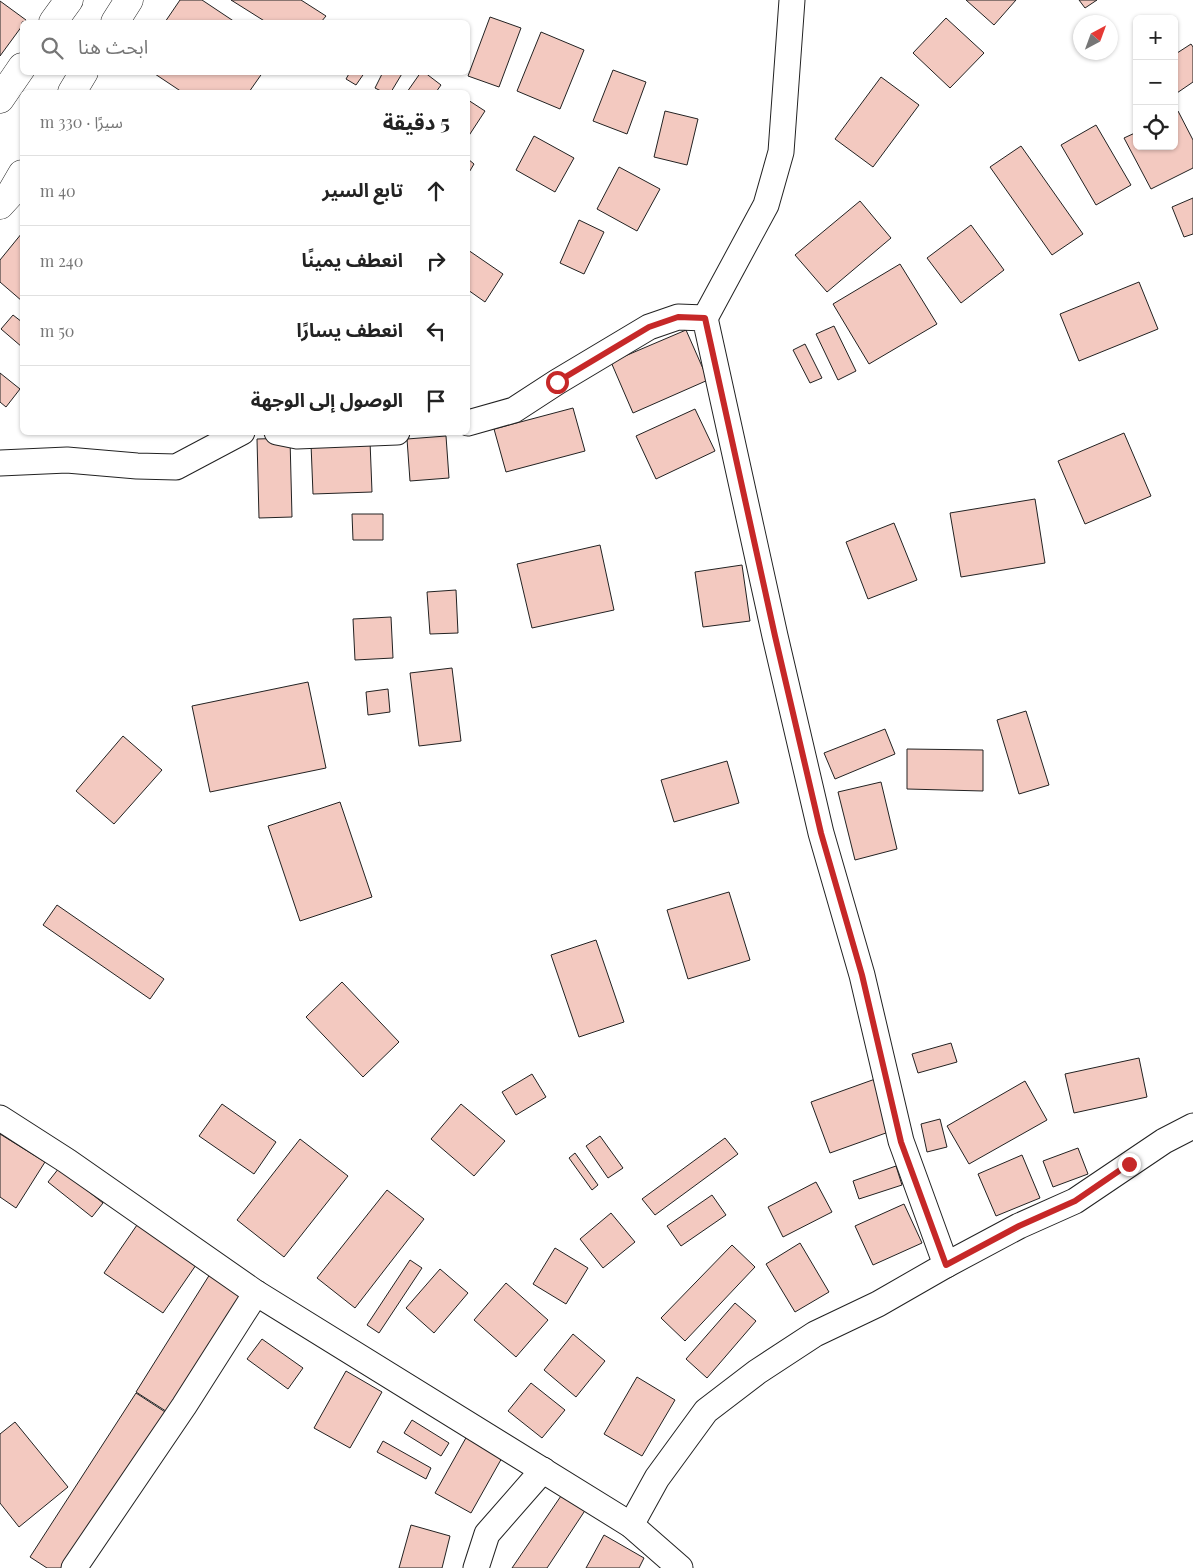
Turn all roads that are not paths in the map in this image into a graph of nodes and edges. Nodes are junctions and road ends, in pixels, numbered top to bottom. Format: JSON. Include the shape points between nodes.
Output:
{"nodes":[{"id":1,"x":69,"y":0,"type":"edge"},
{"id":2,"x":128,"y":0,"type":"edge"},
{"id":3,"x":792,"y":0,"type":"edge"},
{"id":4,"x":55,"y":20,"type":"edge"},
{"id":5,"x":116,"y":20,"type":"edge"},
{"id":6,"x":20,"y":70,"type":"edge"},
{"id":7,"x":82,"y":75,"type":"edge"},
{"id":8,"x":73,"y":90,"type":"edge"},
{"id":9,"x":0,"y":99,"type":"edge"},
{"id":10,"x":20,"y":177,"type":"edge"},
{"id":11,"x":0,"y":206,"type":"edge"},
{"id":12,"x":705,"y":318,"type":"junction"},
{"id":13,"x":470,"y":422,"type":"edge"},
{"id":14,"x":236,"y":435,"type":"edge"},
{"id":15,"x":292,"y":435,"type":"edge"},
{"id":16,"x":322,"y":435,"type":"edge"},
{"id":17,"x":0,"y":463,"type":"edge"},
{"id":18,"x":0,"y":1118,"type":"edge"},
{"id":19,"x":1193,"y":1126,"type":"edge"},
{"id":20,"x":946,"y":1265,"type":"junction"},
{"id":21,"x":256,"y":1293,"type":"junction"},
{"id":22,"x":543,"y":1470,"type":"junction"},
{"id":23,"x":631,"y":1525,"type":"junction"},
{"id":24,"x":74,"y":1568,"type":"edge"},
{"id":25,"x":476,"y":1568,"type":"edge"},
{"id":26,"x":680,"y":1568,"type":"edge"}],
"edges":[{"from":1,"to":4,"type":"street"},
{"from":2,"to":5,"type":"street"},
{"from":3,"to":12,"type":"street","via":[[781,152],[766,205]]},
{"from":6,"to":9,"type":"street"},
{"from":7,"to":8,"type":"street"},
{"from":10,"to":11,"type":"street"},
{"from":12,"to":13,"type":"street","via":[[678,317],[649,327],[514,410]]},
{"from":12,"to":20,"type":"street","via":[[821,833],[862,975],[901,1142]]},
{"from":14,"to":17,"type":"street","via":[[176,467],[66,460]]},
{"from":15,"to":16,"type":"street"},
{"from":18,"to":21,"type":"street"},
{"from":19,"to":20,"type":"street","via":[[1164,1141],[1075,1201]]},
{"from":20,"to":23,"type":"street","via":[[878,1304],[815,1334],[706,1411],[657,1478]]},
{"from":21,"to":22,"type":"street"},
{"from":21,"to":24,"type":"street"},
{"from":22,"to":23,"type":"street"},
{"from":22,"to":25,"type":"street","via":[[487,1534]]},
{"from":23,"to":26,"type":"street"}]}
